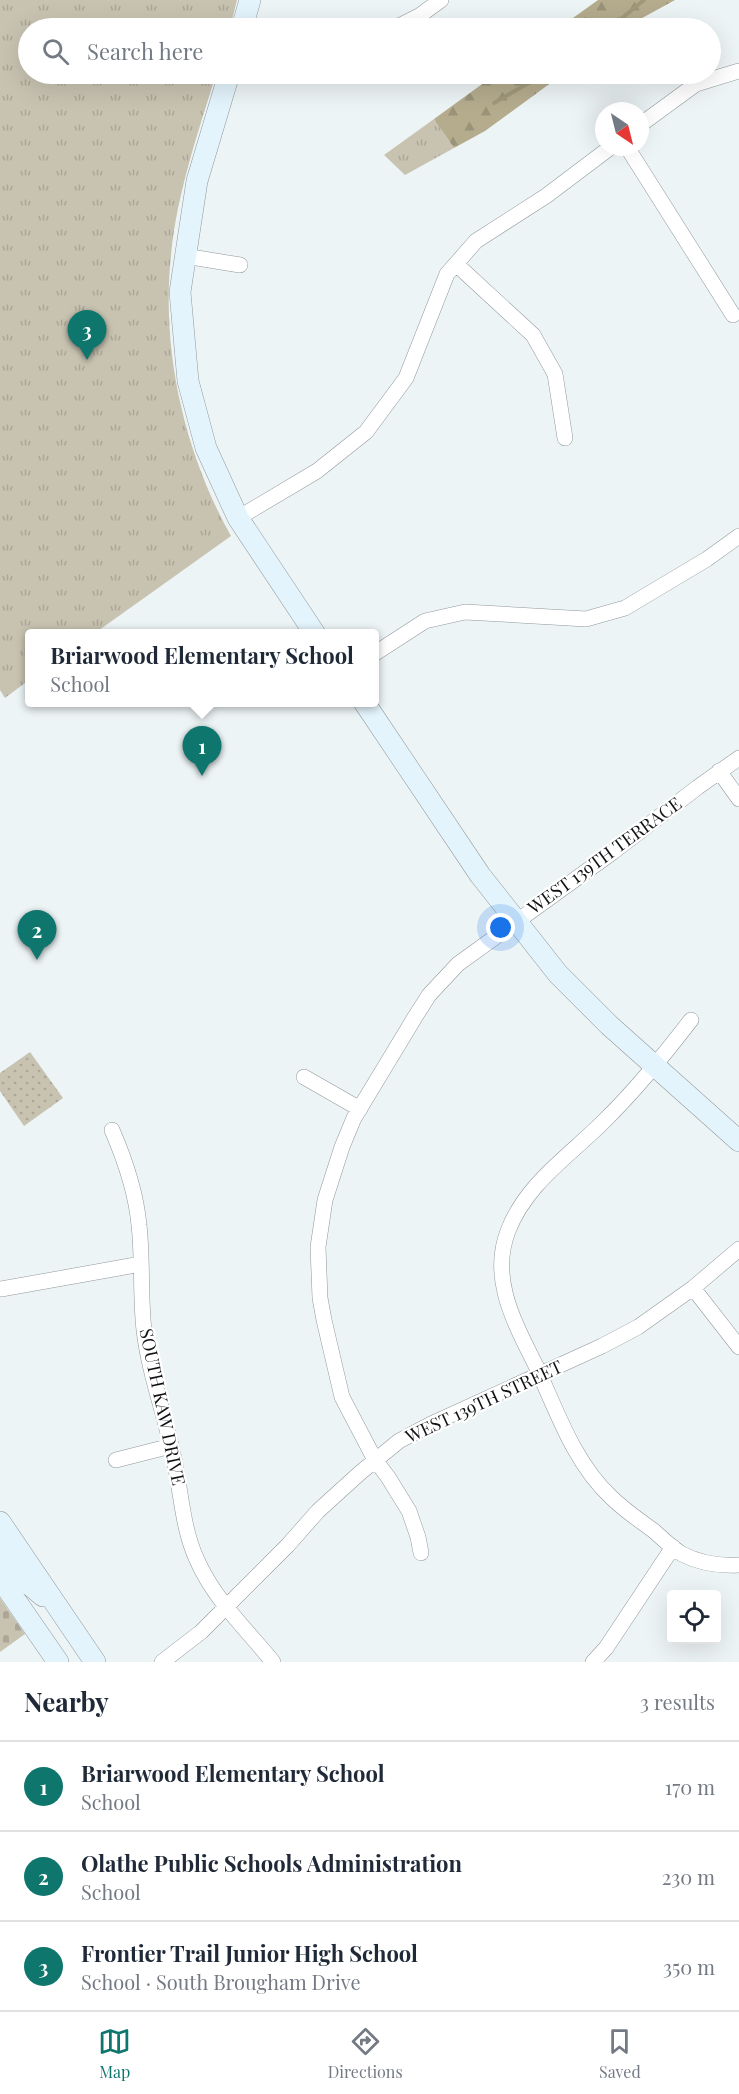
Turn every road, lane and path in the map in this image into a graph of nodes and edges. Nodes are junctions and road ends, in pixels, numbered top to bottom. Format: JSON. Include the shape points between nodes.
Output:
{"nodes":[{"id":1,"x":250,"y":0,"type":"edge"},
{"id":2,"x":441,"y":0,"type":"edge"},
{"id":3,"x":245,"y":18,"type":"edge"},
{"id":4,"x":415,"y":18,"type":"edge"},
{"id":5,"x":739,"y":71,"type":"edge"},
{"id":6,"x":721,"y":77,"type":"edge"},
{"id":7,"x":226,"y":84,"type":"edge"},
{"id":8,"x":696,"y":84,"type":"edge"},
{"id":9,"x":649,"y":118,"type":"edge"},
{"id":10,"x":598,"y":156,"type":"edge"},
{"id":11,"x":633,"y":156,"type":"edge"},
{"id":12,"x":185,"y":256,"type":"junction"},
{"id":13,"x":456,"y":264,"type":"junction"},
{"id":14,"x":240,"y":265,"type":"dead end"},
{"id":15,"x":733,"y":315,"type":"dead end"},
{"id":16,"x":565,"y":438,"type":"dead end"},
{"id":17,"x":238,"y":518,"type":"junction"},
{"id":18,"x":739,"y":536,"type":"edge"},
{"id":19,"x":312,"y":629,"type":"edge"},
{"id":20,"x":379,"y":651,"type":"edge"},
{"id":21,"x":367,"y":707,"type":"edge"},
{"id":22,"x":739,"y":758,"type":"edge"},
{"id":23,"x":720,"y":771,"type":"junction"},
{"id":24,"x":739,"y":799,"type":"edge"},
{"id":25,"x":516,"y":920,"type":"junction"},
{"id":26,"x":691,"y":1020,"type":"dead end"},
{"id":27,"x":654,"y":1067,"type":"junction"},
{"id":28,"x":304,"y":1077,"type":"dead end"},
{"id":29,"x":360,"y":1109,"type":"junction"},
{"id":30,"x":112,"y":1130,"type":"dead end"},
{"id":31,"x":739,"y":1141,"type":"edge"},
{"id":32,"x":739,"y":1249,"type":"edge"},
{"id":33,"x":141,"y":1264,"type":"junction"},
{"id":34,"x":693,"y":1288,"type":"junction"},
{"id":35,"x":1,"y":1289,"type":"edge"},
{"id":36,"x":739,"y":1347,"type":"edge"},
{"id":37,"x":540,"y":1376,"type":"junction"},
{"id":38,"x":171,"y":1446,"type":"junction"},
{"id":39,"x":116,"y":1460,"type":"dead end"},
{"id":40,"x":375,"y":1460,"type":"junction"},
{"id":41,"x":0,"y":1522,"type":"edge"},
{"id":42,"x":673,"y":1547,"type":"junction"},
{"id":43,"x":0,"y":1550,"type":"edge"},
{"id":44,"x":422,"y":1553,"type":"dead end"},
{"id":45,"x":739,"y":1565,"type":"edge"},
{"id":46,"x":0,"y":1578,"type":"edge"},
{"id":47,"x":227,"y":1606,"type":"junction"},
{"id":48,"x":62,"y":1611,"type":"junction"},
{"id":49,"x":58,"y":1662,"type":"edge"},
{"id":50,"x":95,"y":1662,"type":"edge"},
{"id":51,"x":162,"y":1662,"type":"edge"},
{"id":52,"x":273,"y":1662,"type":"edge"},
{"id":53,"x":592,"y":1662,"type":"edge"}],
"edges":[{"from":1,"to":3,"type":"street"},
{"from":2,"to":4,"type":"street"},
{"from":5,"to":6,"type":"street"},
{"from":7,"to":12,"type":"street","via":[[196,181]]},
{"from":8,"to":9,"type":"street"},
{"from":10,"to":13,"type":"street","via":[[546,196],[476,241]]},
{"from":11,"to":15,"type":"street"},
{"from":12,"to":14,"type":"street"},
{"from":12,"to":17,"type":"street","via":[[180,292],[188,381],[206,448]]},
{"from":13,"to":16,"type":"street","via":[[533,335],[555,374]]},
{"from":13,"to":17,"type":"street","via":[[447,274],[406,378],[366,432],[317,471]]},
{"from":17,"to":19,"type":"street"},
{"from":18,"to":20,"type":"street","via":[[625,608],[586,619],[465,612],[425,621]]},
{"from":21,"to":25,"type":"street","via":[[480,875]]},
{"from":22,"to":23,"type":"street","name":"WEST 139TH TERRACE"},
{"from":23,"to":24,"type":"street"},
{"from":23,"to":25,"type":"street","name":"WEST 139TH TERRACE"},
{"from":25,"to":27,"type":"street","via":[[558,974]]},
{"from":25,"to":29,"type":"street","name":"WEST 139TH TERRACE","via":[[458,964],[435,988]]},
{"from":26,"to":27,"type":"street"},
{"from":27,"to":31,"type":"street"},
{"from":27,"to":37,"type":"street","via":[[604,1122],[537,1184],[523,1200],[506,1235],[502,1259],[505,1299]]},
{"from":28,"to":29,"type":"street"},
{"from":29,"to":40,"type":"street","name":"WEST 139TH TERRACE","via":[[342,1147],[325,1200],[318,1277],[342,1397]]},
{"from":30,"to":33,"type":"street","name":"SOUTH KAW DRIVE","via":[[135,1197]]},
{"from":32,"to":34,"type":"street","name":"WEST 139TH STREET"},
{"from":33,"to":35,"type":"street"},
{"from":33,"to":38,"type":"street","name":"SOUTH KAW DRIVE","via":[[150,1369]]},
{"from":34,"to":36,"type":"street"},
{"from":34,"to":37,"type":"street","name":"WEST 139TH STREET","via":[[638,1327]]},
{"from":37,"to":40,"type":"street","name":"WEST 139TH STREET","via":[[431,1424],[399,1441]]},
{"from":37,"to":42,"type":"street","via":[[587,1469],[610,1497]]},
{"from":38,"to":39,"type":"street"},
{"from":38,"to":47,"type":"street","name":"SOUTH KAW DRIVE","via":[[197,1560]]},
{"from":40,"to":44,"type":"street","name":"WEST 139TH TERRACE","via":[[409,1511]]},
{"from":40,"to":47,"type":"street","name":"WEST 139TH STREET","via":[[318,1511]]},
{"from":41,"to":48,"type":"street"},
{"from":42,"to":45,"type":"street","via":[[682,1554],[719,1566]]},
{"from":42,"to":53,"type":"street","via":[[606,1648]]},
{"from":43,"to":48,"type":"street","via":[[19,1576]]},
{"from":46,"to":49,"type":"street"},
{"from":47,"to":51,"type":"street","name":"WEST 139TH STREET"},
{"from":47,"to":52,"type":"street","name":"SOUTH KAW DRIVE"},
{"from":48,"to":50,"type":"street"}]}
